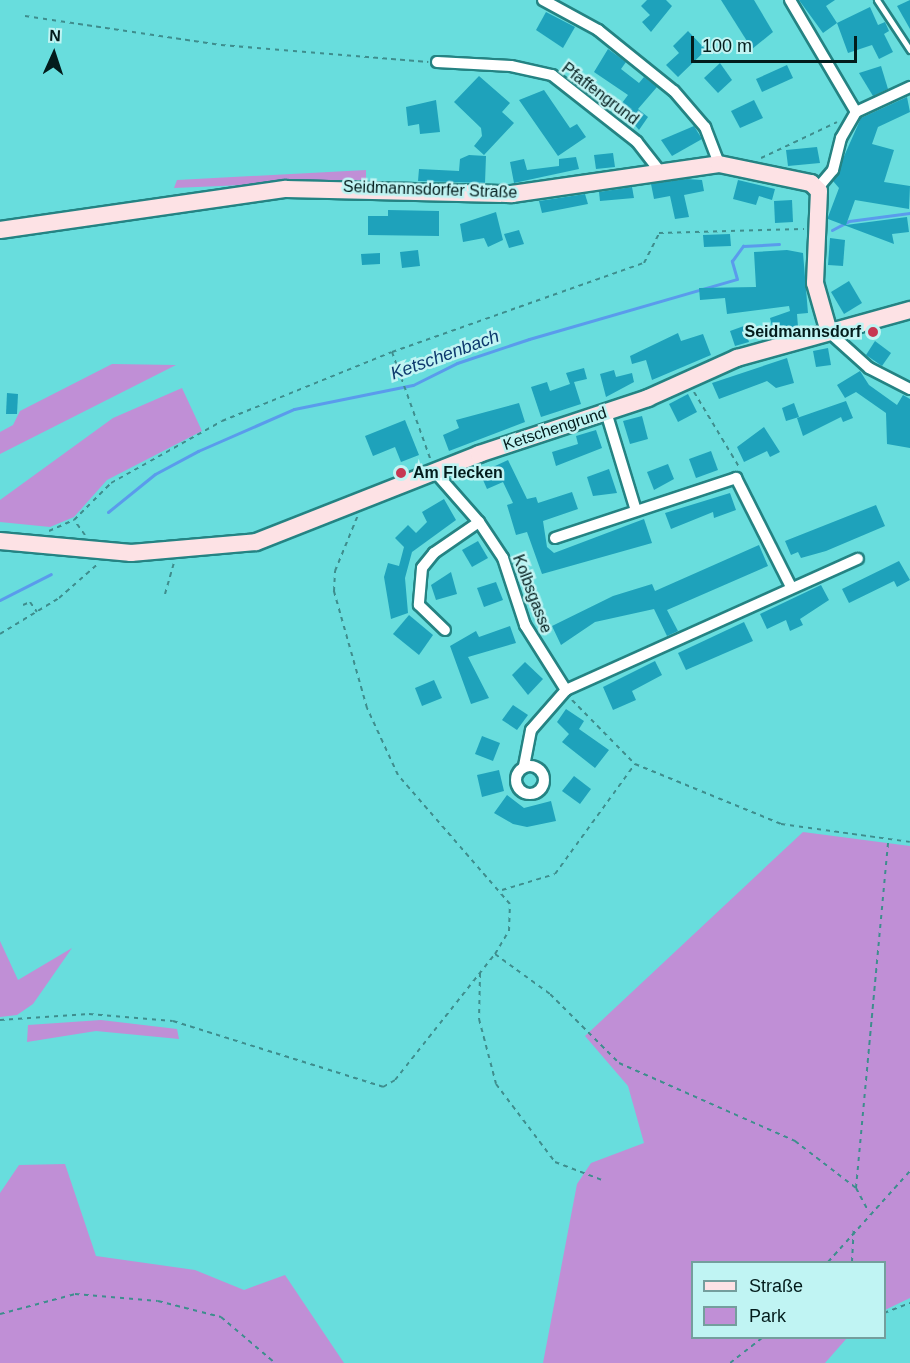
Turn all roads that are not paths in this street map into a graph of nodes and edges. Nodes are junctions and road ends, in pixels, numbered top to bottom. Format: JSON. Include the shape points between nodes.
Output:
{"nodes":[{"id":1,"x":543,"y":0,"type":"edge"},
{"id":2,"x":790,"y":0,"type":"edge"},
{"id":3,"x":877,"y":0,"type":"edge"},
{"id":4,"x":910,"y":50,"type":"edge"},
{"id":5,"x":437,"y":62,"type":"road end"},
{"id":6,"x":910,"y":87,"type":"edge"},
{"id":7,"x":856,"y":112,"type":"junction"},
{"id":8,"x":718,"y":164,"type":"junction"},
{"id":9,"x":659,"y":170,"type":"junction"},
{"id":10,"x":817,"y":189,"type":"junction"},
{"id":11,"x":0,"y":231,"type":"edge"},
{"id":12,"x":910,"y":310,"type":"edge"},
{"id":13,"x":829,"y":332,"type":"junction"},
{"id":14,"x":910,"y":389,"type":"edge"},
{"id":15,"x":606,"y":412,"type":"junction"},
{"id":16,"x":435,"y":472,"type":"junction"},
{"id":17,"x":636,"y":511,"type":"junction"},
{"id":18,"x":479,"y":522,"type":"junction"},
{"id":19,"x":555,"y":538,"type":"dead end"},
{"id":20,"x":0,"y":541,"type":"edge"},
{"id":21,"x":858,"y":559,"type":"dead end"},
{"id":22,"x":790,"y":585,"type":"junction"},
{"id":23,"x":445,"y":630,"type":"dead end"},
{"id":24,"x":566,"y":690,"type":"junction"},
{"id":25,"x":524,"y":767,"type":"dead end"}],
"edges":[{"from":1,"to":8,"type":"street","via":[[598,30],[674,91],[705,127]]},
{"from":2,"to":7,"type":"street"},
{"from":3,"to":4,"type":"lane"},
{"from":5,"to":9,"type":"street","name":"Pfaffengrund","via":[[511,66],[552,75],[637,142]]},
{"from":6,"to":7,"type":"street"},
{"from":7,"to":10,"type":"street","via":[[841,138],[833,170]]},
{"from":8,"to":9,"type":"street","name":"Seidmannsdorfer Straße"},
{"from":8,"to":10,"type":"street","name":"Seidmannsdorfer Straße"},
{"from":9,"to":11,"type":"street","name":"Seidmannsdorfer Straße","via":[[512,194],[286,189]]},
{"from":10,"to":13,"type":"street","via":[[815,283]]},
{"from":12,"to":13,"type":"street","name":"Ketschengrund"},
{"from":13,"to":14,"type":"street","via":[[869,368]]},
{"from":13,"to":15,"type":"street","name":"Ketschengrund","via":[[752,352]]},
{"from":15,"to":16,"type":"street","name":"Ketschengrund"},
{"from":15,"to":17,"type":"street"},
{"from":16,"to":18,"type":"street","name":"Kolbsgasse"},
{"from":16,"to":20,"type":"street","name":"Ketschengrund","via":[[363,504],[256,542],[174,553],[99,553]]},
{"from":17,"to":19,"type":"street"},
{"from":17,"to":22,"type":"street","via":[[736,478]]},
{"from":18,"to":23,"type":"street","via":[[434,553],[422,568],[419,605]]},
{"from":18,"to":24,"type":"street","name":"Kolbsgasse","via":[[503,558],[525,625]]},
{"from":21,"to":22,"type":"street"},
{"from":22,"to":24,"type":"street"},
{"from":24,"to":25,"type":"street","via":[[531,730]]}]}
